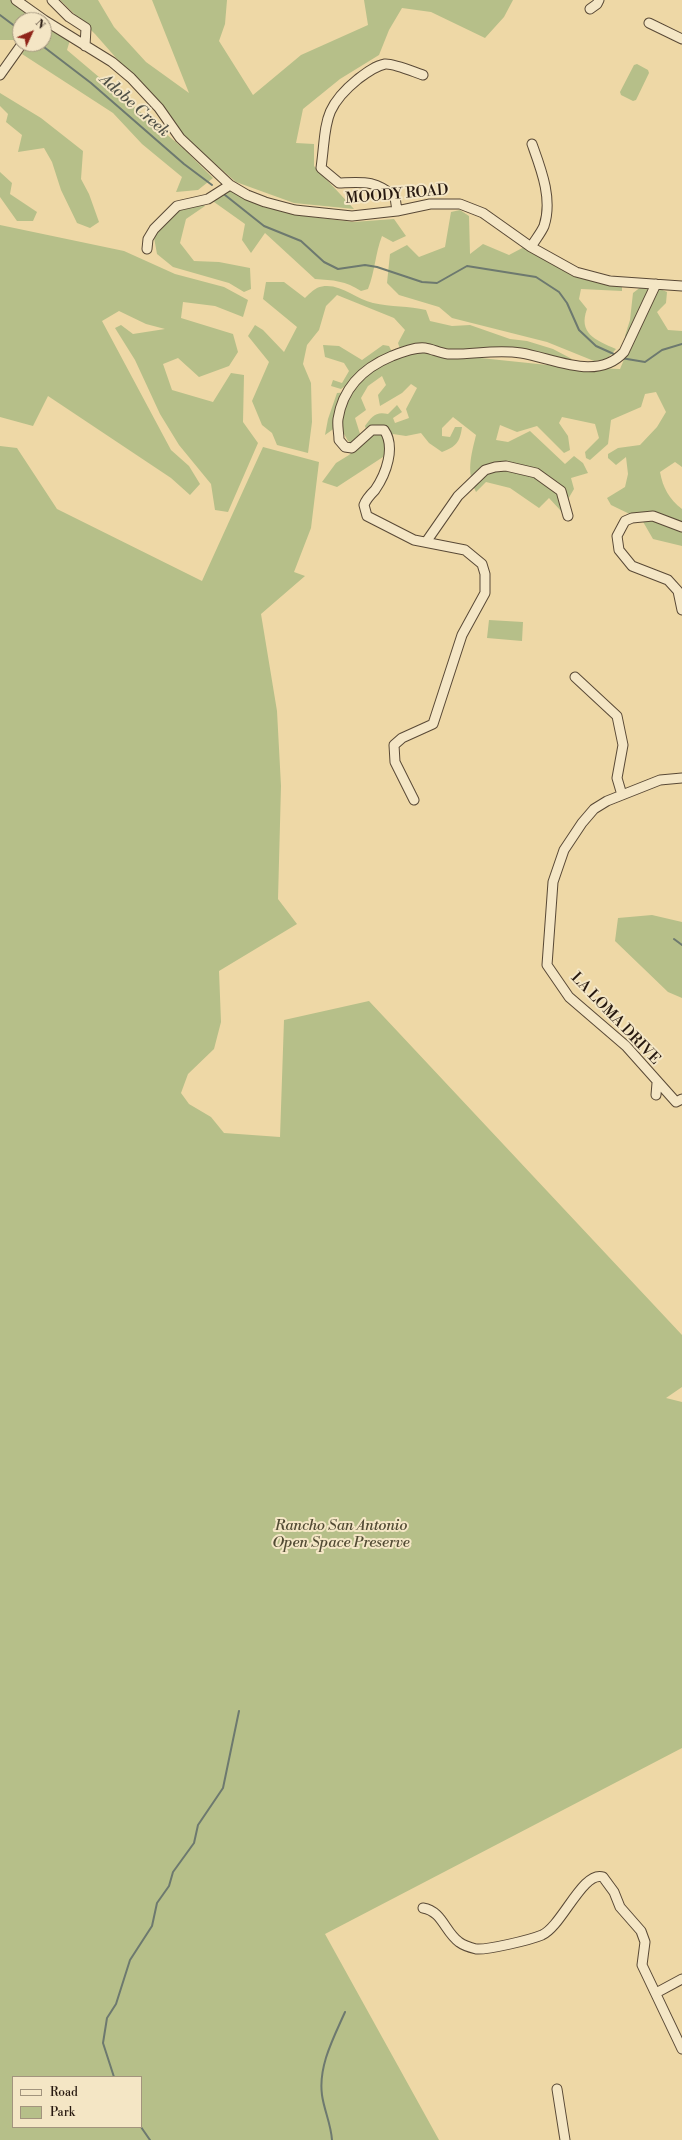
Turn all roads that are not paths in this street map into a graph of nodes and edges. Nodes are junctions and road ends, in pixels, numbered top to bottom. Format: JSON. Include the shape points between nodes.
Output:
{"nodes":[{"id":1,"x":16,"y":0,"type":"edge"},
{"id":2,"x":52,"y":0,"type":"edge"},
{"id":3,"x":599,"y":0,"type":"edge"},
{"id":4,"x":590,"y":9,"type":"dead end"},
{"id":5,"x":32,"y":12,"type":"edge"},
{"id":6,"x":648,"y":23,"type":"dead end"},
{"id":7,"x":52,"y":26,"type":"edge"},
{"id":8,"x":682,"y":39,"type":"edge"},
{"id":9,"x":85,"y":46,"type":"junction"},
{"id":10,"x":16,"y":52,"type":"edge"},
{"id":11,"x":0,"y":75,"type":"edge"},
{"id":12,"x":423,"y":75,"type":"dead end"},
{"id":13,"x":532,"y":144,"type":"dead end"},
{"id":14,"x":230,"y":185,"type":"junction"},
{"id":15,"x":398,"y":211,"type":"junction"},
{"id":16,"x":531,"y":247,"type":"junction"},
{"id":17,"x":147,"y":249,"type":"dead end"},
{"id":18,"x":656,"y":284,"type":"junction"},
{"id":19,"x":682,"y":286,"type":"edge"},
{"id":20,"x":568,"y":516,"type":"dead end"},
{"id":21,"x":682,"y":527,"type":"edge"},
{"id":22,"x":426,"y":542,"type":"junction"},
{"id":23,"x":682,"y":610,"type":"edge"},
{"id":24,"x":575,"y":677,"type":"dead end"},
{"id":25,"x":682,"y":778,"type":"edge"},
{"id":26,"x":622,"y":795,"type":"junction"},
{"id":27,"x":414,"y":800,"type":"dead end"},
{"id":28,"x":657,"y":1083,"type":"junction"},
{"id":29,"x":656,"y":1095,"type":"dead end"},
{"id":30,"x":682,"y":1099,"type":"edge"},
{"id":31,"x":423,"y":1908,"type":"dead end"},
{"id":32,"x":682,"y":1979,"type":"edge"},
{"id":33,"x":656,"y":1993,"type":"junction"},
{"id":34,"x":682,"y":2049,"type":"edge"},
{"id":35,"x":557,"y":2090,"type":"dead end"},
{"id":36,"x":565,"y":2140,"type":"edge"}],
"edges":[{"from":1,"to":5,"type":"street","name":"MOODY ROAD"},
{"from":2,"to":9,"type":"street","via":[[69,17],[86,28]]},
{"from":3,"to":4,"type":"street"},
{"from":6,"to":8,"type":"street"},
{"from":7,"to":9,"type":"street","name":"MOODY ROAD"},
{"from":9,"to":14,"type":"street","name":"MOODY ROAD","via":[[112,62],[131,78],[159,108],[180,138]]},
{"from":10,"to":11,"type":"street"},
{"from":12,"to":15,"type":"street","via":[[386,64],[368,71],[346,88],[333,104],[326,123],[321,168],[339,183],[376,184],[395,197]]},
{"from":13,"to":16,"type":"street","via":[[543,176],[548,202],[544,225]]},
{"from":14,"to":15,"type":"street","name":"MOODY ROAD","via":[[265,202],[295,210],[352,216]]},
{"from":14,"to":17,"type":"street","via":[[208,199],[177,206],[154,229],[148,239]]},
{"from":15,"to":16,"type":"street","name":"MOODY ROAD","via":[[430,204],[460,204],[483,213]]},
{"from":16,"to":18,"type":"street","name":"MOODY ROAD","via":[[576,272],[610,281]]},
{"from":18,"to":19,"type":"street","name":"MOODY ROAD"},
{"from":18,"to":22,"type":"street","via":[[624,352],[618,359],[599,367],[572,365],[521,353],[483,351],[447,354],[424,348],[405,351],[384,359],[362,372],[345,397],[338,420],[339,440],[345,447],[352,448],[372,430],[384,430],[390,446],[385,471],[366,499],[364,512],[396,532]]},
{"from":20,"to":22,"type":"street","via":[[561,491],[536,473],[506,466],[495,467],[485,470],[458,496]]},
{"from":21,"to":23,"type":"street","via":[[654,516],[632,518],[626,521],[617,536],[619,550],[632,566],[668,580],[678,592]]},
{"from":22,"to":27,"type":"street","via":[[466,550],[476,557],[482,564],[485,574],[485,593],[462,635],[433,724],[402,738],[394,745],[394,762]]},
{"from":24,"to":26,"type":"street","via":[[617,716],[623,745],[617,778]]},
{"from":25,"to":26,"type":"street","name":"LA LOMA DRIVE","via":[[660,780]]},
{"from":26,"to":28,"type":"street","name":"LA LOMA DRIVE","via":[[590,812],[564,850],[553,882],[547,965],[569,997],[626,1046]]},
{"from":28,"to":29,"type":"street"},
{"from":28,"to":30,"type":"street","name":"LA LOMA DRIVE","via":[[676,1102]]},
{"from":31,"to":33,"type":"street","via":[[432,1910],[459,1942],[476,1949],[515,1943],[543,1934],[559,1919],[586,1881],[599,1876],[607,1880],[620,1907],[641,1931],[645,1942],[642,1965]]},
{"from":32,"to":33,"type":"street"},
{"from":33,"to":34,"type":"street"},
{"from":35,"to":36,"type":"street"}]}
